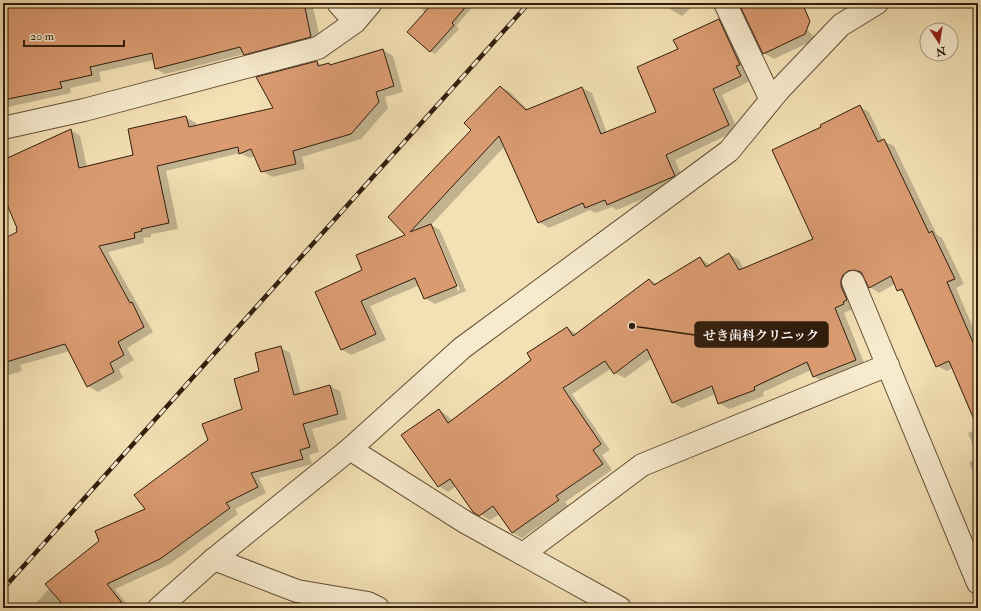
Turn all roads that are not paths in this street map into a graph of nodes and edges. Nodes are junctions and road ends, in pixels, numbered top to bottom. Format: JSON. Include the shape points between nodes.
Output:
{"nodes":[{"id":1,"x":338,"y":3,"type":"edge"},
{"id":2,"x":371,"y":3,"type":"edge"},
{"id":3,"x":725,"y":3,"type":"edge"},
{"id":4,"x":877,"y":3,"type":"edge"},
{"id":5,"x":355,"y":22,"type":"junction"},
{"id":6,"x":771,"y":100,"type":"junction"},
{"id":7,"x":3,"y":128,"type":"edge"},
{"id":8,"x":853,"y":282,"type":"dead end"},
{"id":9,"x":888,"y":365,"type":"junction"},
{"id":10,"x":350,"y":449,"type":"junction"},
{"id":11,"x":522,"y":554,"type":"junction"},
{"id":12,"x":214,"y":559,"type":"junction"},
{"id":13,"x":978,"y":583,"type":"edge"},
{"id":14,"x":159,"y":608,"type":"edge"},
{"id":15,"x":378,"y":608,"type":"edge"},
{"id":16,"x":620,"y":608,"type":"edge"}],
"edges":[{"from":1,"to":5,"type":"street"},
{"from":2,"to":5,"type":"street"},
{"from":3,"to":6,"type":"street"},
{"from":4,"to":6,"type":"street","via":[[841,25]]},
{"from":5,"to":7,"type":"street","via":[[318,48],[84,110]]},
{"from":6,"to":10,"type":"street","via":[[729,151],[462,348]]},
{"from":8,"to":9,"type":"street"},
{"from":9,"to":11,"type":"street","via":[[642,465]]},
{"from":9,"to":13,"type":"street"},
{"from":10,"to":11,"type":"street","via":[[465,522]]},
{"from":10,"to":12,"type":"street"},
{"from":11,"to":16,"type":"street"},
{"from":12,"to":14,"type":"street"},
{"from":12,"to":15,"type":"street","via":[[297,591],[368,602]]}]}
